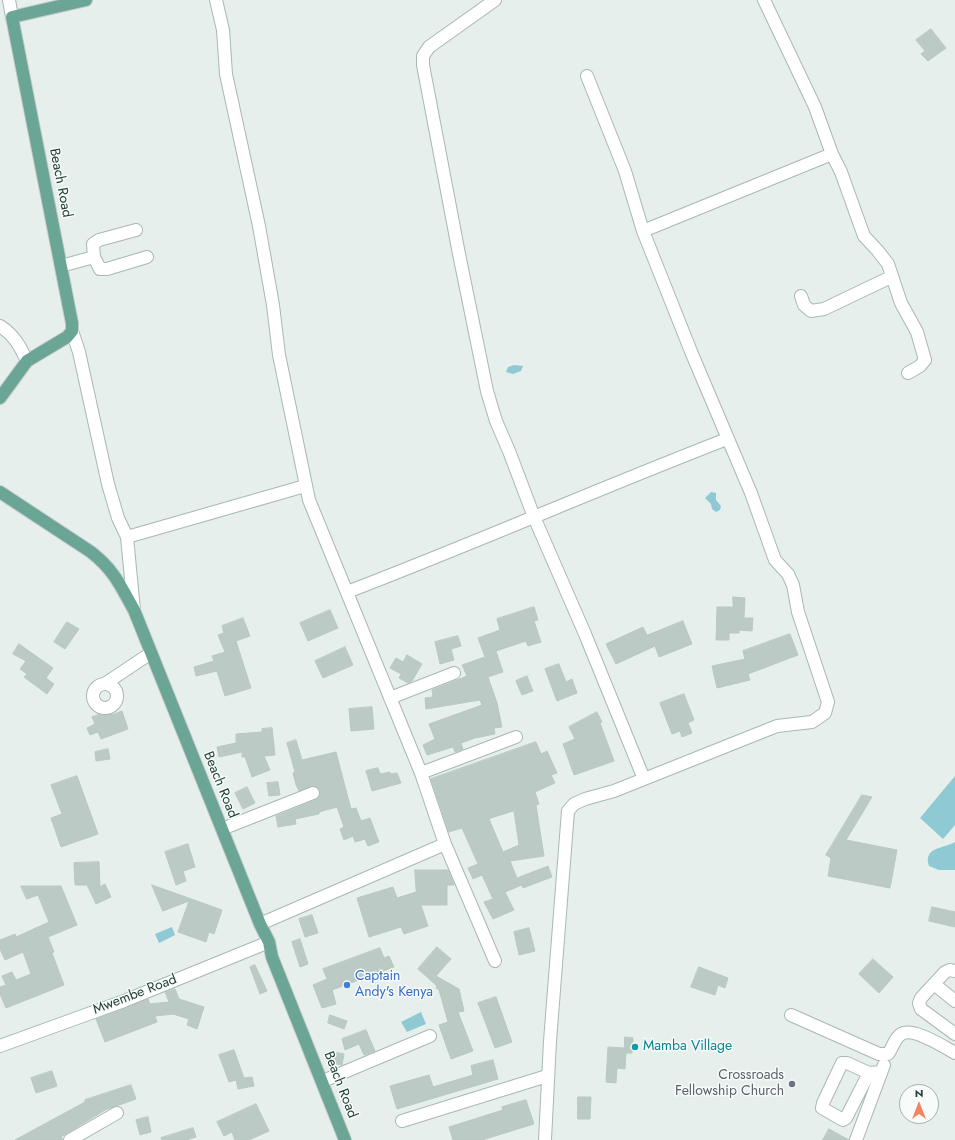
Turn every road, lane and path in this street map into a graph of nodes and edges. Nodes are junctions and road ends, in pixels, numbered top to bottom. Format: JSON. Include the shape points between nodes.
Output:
{"nodes":[{"id":1,"x":9,"y":0,"type":"edge"},
{"id":2,"x":86,"y":0,"type":"edge"},
{"id":3,"x":216,"y":0,"type":"edge"},
{"id":4,"x":495,"y":0,"type":"edge"},
{"id":5,"x":764,"y":0,"type":"edge"},
{"id":6,"x":12,"y":17,"type":"junction"},
{"id":7,"x":587,"y":76,"type":"dead end"},
{"id":8,"x":832,"y":154,"type":"junction"},
{"id":9,"x":136,"y":230,"type":"dead end"},
{"id":10,"x":643,"y":231,"type":"junction"},
{"id":11,"x":94,"y":257,"type":"junction"},
{"id":12,"x":147,"y":257,"type":"dead end"},
{"id":13,"x":61,"y":266,"type":"junction"},
{"id":14,"x":891,"y":277,"type":"junction"},
{"id":15,"x":801,"y":296,"type":"dead end"},
{"id":16,"x":0,"y":326,"type":"edge"},
{"id":17,"x":72,"y":331,"type":"junction"},
{"id":18,"x":27,"y":361,"type":"junction"},
{"id":19,"x":908,"y":373,"type":"dead end"},
{"id":20,"x":0,"y":398,"type":"edge"},
{"id":21,"x":727,"y":439,"type":"junction"},
{"id":22,"x":305,"y":486,"type":"junction"},
{"id":23,"x":0,"y":492,"type":"edge"},
{"id":24,"x":534,"y":518,"type":"junction"},
{"id":25,"x":127,"y":537,"type":"junction"},
{"id":26,"x":347,"y":592,"type":"junction"},
{"id":27,"x":134,"y":610,"type":"junction"},
{"id":28,"x":151,"y":653,"type":"junction"},
{"id":29,"x":454,"y":673,"type":"dead end"},
{"id":30,"x":106,"y":683,"type":"dead end"},
{"id":31,"x":390,"y":698,"type":"junction"},
{"id":32,"x":516,"y":737,"type":"dead end"},
{"id":33,"x":421,"y":773,"type":"junction"},
{"id":34,"x":644,"y":779,"type":"junction"},
{"id":35,"x":312,"y":793,"type":"dead end"},
{"id":36,"x":222,"y":829,"type":"junction"},
{"id":37,"x":445,"y":844,"type":"junction"},
{"id":38,"x":260,"y":924,"type":"junction"},
{"id":39,"x":269,"y":942,"type":"junction"},
{"id":40,"x":495,"y":961,"type":"dead end"},
{"id":41,"x":955,"y":971,"type":"edge"},
{"id":42,"x":934,"y":984,"type":"junction"},
{"id":43,"x":955,"y":1001,"type":"edge"},
{"id":44,"x":791,"y":1015,"type":"dead end"},
{"id":45,"x":955,"y":1034,"type":"edge"},
{"id":46,"x":430,"y":1036,"type":"dead end"},
{"id":47,"x":0,"y":1046,"type":"edge"},
{"id":48,"x":955,"y":1053,"type":"edge"},
{"id":49,"x":888,"y":1054,"type":"junction"},
{"id":50,"x":881,"y":1072,"type":"junction"},
{"id":51,"x":869,"y":1073,"type":"junction"},
{"id":52,"x":547,"y":1076,"type":"junction"},
{"id":53,"x":323,"y":1081,"type":"junction"},
{"id":54,"x":117,"y":1113,"type":"dead end"},
{"id":55,"x":402,"y":1121,"type":"dead end"},
{"id":56,"x":70,"y":1140,"type":"edge"},
{"id":57,"x":345,"y":1140,"type":"edge"},
{"id":58,"x":545,"y":1140,"type":"edge"},
{"id":59,"x":856,"y":1140,"type":"edge"}],
"edges":[{"from":1,"to":6,"type":"street"},
{"from":2,"to":6,"type":"main road"},
{"from":3,"to":22,"type":"street","via":[[223,30],[226,74],[259,226],[279,355]]},
{"from":4,"to":24,"type":"street","via":[[425,51],[423,61],[458,254],[487,391]]},
{"from":5,"to":8,"type":"street","via":[[815,107]]},
{"from":6,"to":13,"type":"main road","name":"Beach Road"},
{"from":7,"to":10,"type":"street","via":[[625,171]]},
{"from":8,"to":10,"type":"street"},
{"from":8,"to":14,"type":"street","via":[[864,236],[888,264]]},
{"from":9,"to":11,"type":"street","via":[[99,240],[93,244]]},
{"from":10,"to":21,"type":"street"},
{"from":11,"to":12,"type":"street","via":[[100,269]]},
{"from":11,"to":13,"type":"street"},
{"from":13,"to":17,"type":"main road","name":"Beach Road"},
{"from":14,"to":15,"type":"street","via":[[824,309],[811,311],[804,305]]},
{"from":14,"to":19,"type":"street","via":[[901,303],[917,332],[925,360]]},
{"from":16,"to":18,"type":"street","via":[[16,341]]},
{"from":17,"to":18,"type":"main road"},
{"from":17,"to":25,"type":"street","via":[[79,352],[108,484],[118,518]]},
{"from":18,"to":20,"type":"main road"},
{"from":21,"to":24,"type":"street"},
{"from":21,"to":34,"type":"street","via":[[751,494],[775,560],[788,574],[793,586],[798,612],[828,702],[825,713],[812,722],[777,726]]},
{"from":22,"to":25,"type":"street"},
{"from":22,"to":26,"type":"street","via":[[316,520]]},
{"from":23,"to":27,"type":"main road","name":"Beach Road","via":[[105,563],[115,574]]},
{"from":24,"to":26,"type":"street"},
{"from":24,"to":34,"type":"street"},
{"from":25,"to":27,"type":"street"},
{"from":26,"to":31,"type":"street"},
{"from":27,"to":28,"type":"main road","name":"Beach Road"},
{"from":28,"to":30,"type":"street"},
{"from":28,"to":36,"type":"main road","name":"Beach Road"},
{"from":29,"to":31,"type":"street"},
{"from":31,"to":33,"type":"street"},
{"from":32,"to":33,"type":"street"},
{"from":33,"to":37,"type":"street"},
{"from":34,"to":52,"type":"street","via":[[585,799],[574,804],[568,811]]},
{"from":35,"to":36,"type":"street"},
{"from":36,"to":38,"type":"main road","name":"Beach Road"},
{"from":37,"to":38,"type":"street"},
{"from":37,"to":40,"type":"street"},
{"from":38,"to":39,"type":"main road","name":"Beach Road"},
{"from":39,"to":47,"type":"street","name":"Mwembe Road","via":[[124,1001]]},
{"from":39,"to":53,"type":"main road","name":"Beach Road","via":[[272,957]]},
{"from":41,"to":42,"type":"street","via":[[945,972]]},
{"from":42,"to":43,"type":"street"},
{"from":42,"to":45,"type":"street","via":[[921,998],[921,1009]]},
{"from":44,"to":49,"type":"street","via":[[879,1054]]},
{"from":46,"to":53,"type":"street"},
{"from":48,"to":49,"type":"street","via":[[916,1033],[907,1032],[898,1036]]},
{"from":49,"to":50,"type":"street"},
{"from":50,"to":51,"type":"street"},
{"from":50,"to":59,"type":"street"},
{"from":51,"to":51,"type":"street","via":[[842,1063],[822,1103],[822,1108],[842,1120],[846,1118]]},
{"from":52,"to":55,"type":"street"},
{"from":52,"to":58,"type":"street"},
{"from":53,"to":57,"type":"main road","name":"Beach Road"},
{"from":54,"to":56,"type":"street"}]}
